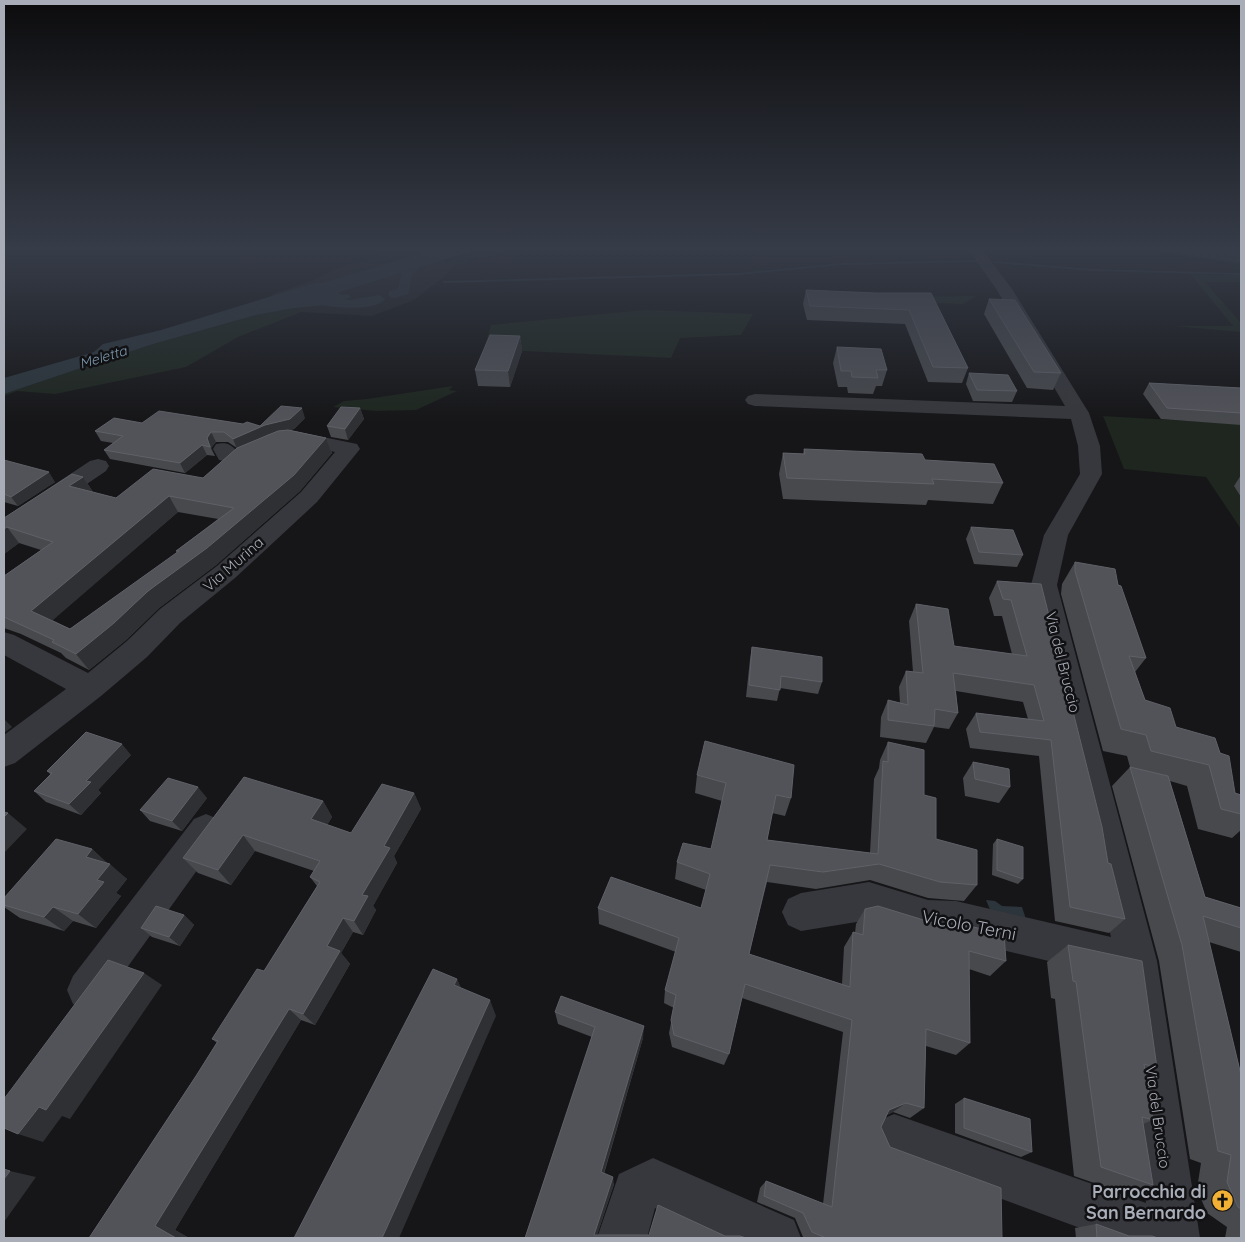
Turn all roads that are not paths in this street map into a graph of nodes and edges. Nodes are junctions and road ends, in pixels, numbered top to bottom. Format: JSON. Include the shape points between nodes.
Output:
{"nodes":[{"id":1,"x":1014,"y":306,"type":"edge"},
{"id":2,"x":755,"y":400,"type":"dead end"},
{"id":3,"x":1079,"y":413,"type":"junction"},
{"id":4,"x":224,"y":450,"type":"dead end"},
{"id":5,"x":98,"y":466,"type":"dead end"},
{"id":6,"x":4,"y":529,"type":"edge"},
{"id":7,"x":4,"y":642,"type":"edge"},
{"id":8,"x":90,"y":688,"type":"junction"},
{"id":9,"x":4,"y":754,"type":"edge"},
{"id":10,"x":229,"y":799,"type":"edge"},
{"id":11,"x":801,"y":912,"type":"dead end"},
{"id":12,"x":1137,"y":961,"type":"junction"},
{"id":13,"x":69,"y":1014,"type":"edge"},
{"id":14,"x":894,"y":1137,"type":"dead end"},
{"id":15,"x":622,"y":1238,"type":"edge"},
{"id":16,"x":776,"y":1238,"type":"edge"},
{"id":17,"x":1175,"y":1238,"type":"edge"}],
"edges":[{"from":1,"to":3,"type":"street","name":"Via del Bruccio"},
{"from":2,"to":3,"type":"street"},
{"from":3,"to":12,"type":"street","name":"Via del Bruccio","via":[[1089,446],[1091,474],[1056,535],[1044,585]]},
{"from":4,"to":8,"type":"street","name":"Via Murina","via":[[227,455],[239,458],[277,440],[294,437],[349,450],[309,497]]},
{"from":5,"to":6,"type":"street"},
{"from":7,"to":8,"type":"street"},
{"from":8,"to":9,"type":"street","name":"Via Murina"},
{"from":10,"to":13,"type":"street"},
{"from":11,"to":12,"type":"street","name":"Vicolo Terni","via":[[869,901],[928,919],[956,920]]},
{"from":12,"to":17,"type":"street","name":"Via del Bruccio"},
{"from":14,"to":17,"type":"street"},
{"from":15,"to":16,"type":"street","via":[[636,1191],[653,1182]]}]}
